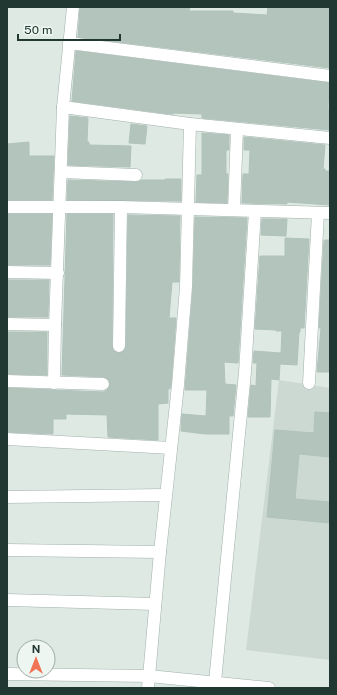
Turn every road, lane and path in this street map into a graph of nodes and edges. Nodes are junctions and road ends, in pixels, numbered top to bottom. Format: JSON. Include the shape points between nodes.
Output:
{"nodes":[{"id":1,"x":73,"y":7,"type":"edge"},
{"id":2,"x":70,"y":43,"type":"junction"},
{"id":3,"x":330,"y":76,"type":"edge"},
{"id":4,"x":64,"y":107,"type":"junction"},
{"id":5,"x":190,"y":124,"type":"junction"},
{"id":6,"x":237,"y":129,"type":"junction"},
{"id":7,"x":330,"y":138,"type":"edge"},
{"id":8,"x":61,"y":172,"type":"junction"},
{"id":9,"x":136,"y":175,"type":"dead end"},
{"id":10,"x":7,"y":207,"type":"edge"},
{"id":11,"x":121,"y":207,"type":"junction"},
{"id":12,"x":59,"y":208,"type":"junction"},
{"id":13,"x":188,"y":208,"type":"junction"},
{"id":14,"x":234,"y":210,"type":"junction"},
{"id":15,"x":255,"y":211,"type":"junction"},
{"id":16,"x":324,"y":213,"type":"edge"},
{"id":17,"x":7,"y":272,"type":"edge"},
{"id":18,"x":58,"y":273,"type":"junction"},
{"id":19,"x":7,"y":324,"type":"edge"},
{"id":20,"x":55,"y":325,"type":"junction"},
{"id":21,"x":119,"y":346,"type":"dead end"},
{"id":22,"x":7,"y":381,"type":"edge"},
{"id":23,"x":54,"y":383,"type":"junction"},
{"id":24,"x":309,"y":383,"type":"dead end"},
{"id":25,"x":103,"y":384,"type":"dead end"},
{"id":26,"x":7,"y":439,"type":"edge"},
{"id":27,"x":171,"y":448,"type":"junction"},
{"id":28,"x":165,"y":495,"type":"junction"},
{"id":29,"x":7,"y":497,"type":"edge"},
{"id":30,"x":7,"y":550,"type":"edge"},
{"id":31,"x":160,"y":552,"type":"junction"},
{"id":32,"x":7,"y":600,"type":"edge"},
{"id":33,"x":155,"y":604,"type":"junction"},
{"id":34,"x":7,"y":674,"type":"edge"},
{"id":35,"x":148,"y":682,"type":"edge"},
{"id":36,"x":215,"y":682,"type":"junction"},
{"id":37,"x":269,"y":688,"type":"edge"}],
"edges":[{"from":1,"to":2,"type":"street"},
{"from":2,"to":3,"type":"street"},
{"from":2,"to":4,"type":"street"},
{"from":4,"to":5,"type":"street"},
{"from":4,"to":8,"type":"street"},
{"from":5,"to":6,"type":"street"},
{"from":5,"to":13,"type":"street"},
{"from":6,"to":7,"type":"street"},
{"from":6,"to":14,"type":"street"},
{"from":8,"to":9,"type":"street"},
{"from":8,"to":12,"type":"street"},
{"from":10,"to":12,"type":"street"},
{"from":11,"to":12,"type":"street"},
{"from":11,"to":13,"type":"street"},
{"from":11,"to":21,"type":"street"},
{"from":12,"to":18,"type":"street"},
{"from":13,"to":14,"type":"street"},
{"from":13,"to":27,"type":"street","via":[[186,287]]},
{"from":14,"to":15,"type":"street"},
{"from":15,"to":16,"type":"street"},
{"from":15,"to":36,"type":"street","via":[[245,372]]},
{"from":16,"to":24,"type":"street"},
{"from":17,"to":18,"type":"street"},
{"from":18,"to":20,"type":"street"},
{"from":19,"to":20,"type":"street"},
{"from":20,"to":23,"type":"street"},
{"from":22,"to":23,"type":"street"},
{"from":23,"to":25,"type":"street"},
{"from":26,"to":27,"type":"street"},
{"from":27,"to":28,"type":"street"},
{"from":28,"to":29,"type":"street"},
{"from":28,"to":31,"type":"street"},
{"from":30,"to":31,"type":"street"},
{"from":31,"to":33,"type":"street"},
{"from":32,"to":33,"type":"street"},
{"from":33,"to":35,"type":"street"},
{"from":34,"to":35,"type":"street"},
{"from":35,"to":36,"type":"street"},
{"from":36,"to":37,"type":"street"}]}
